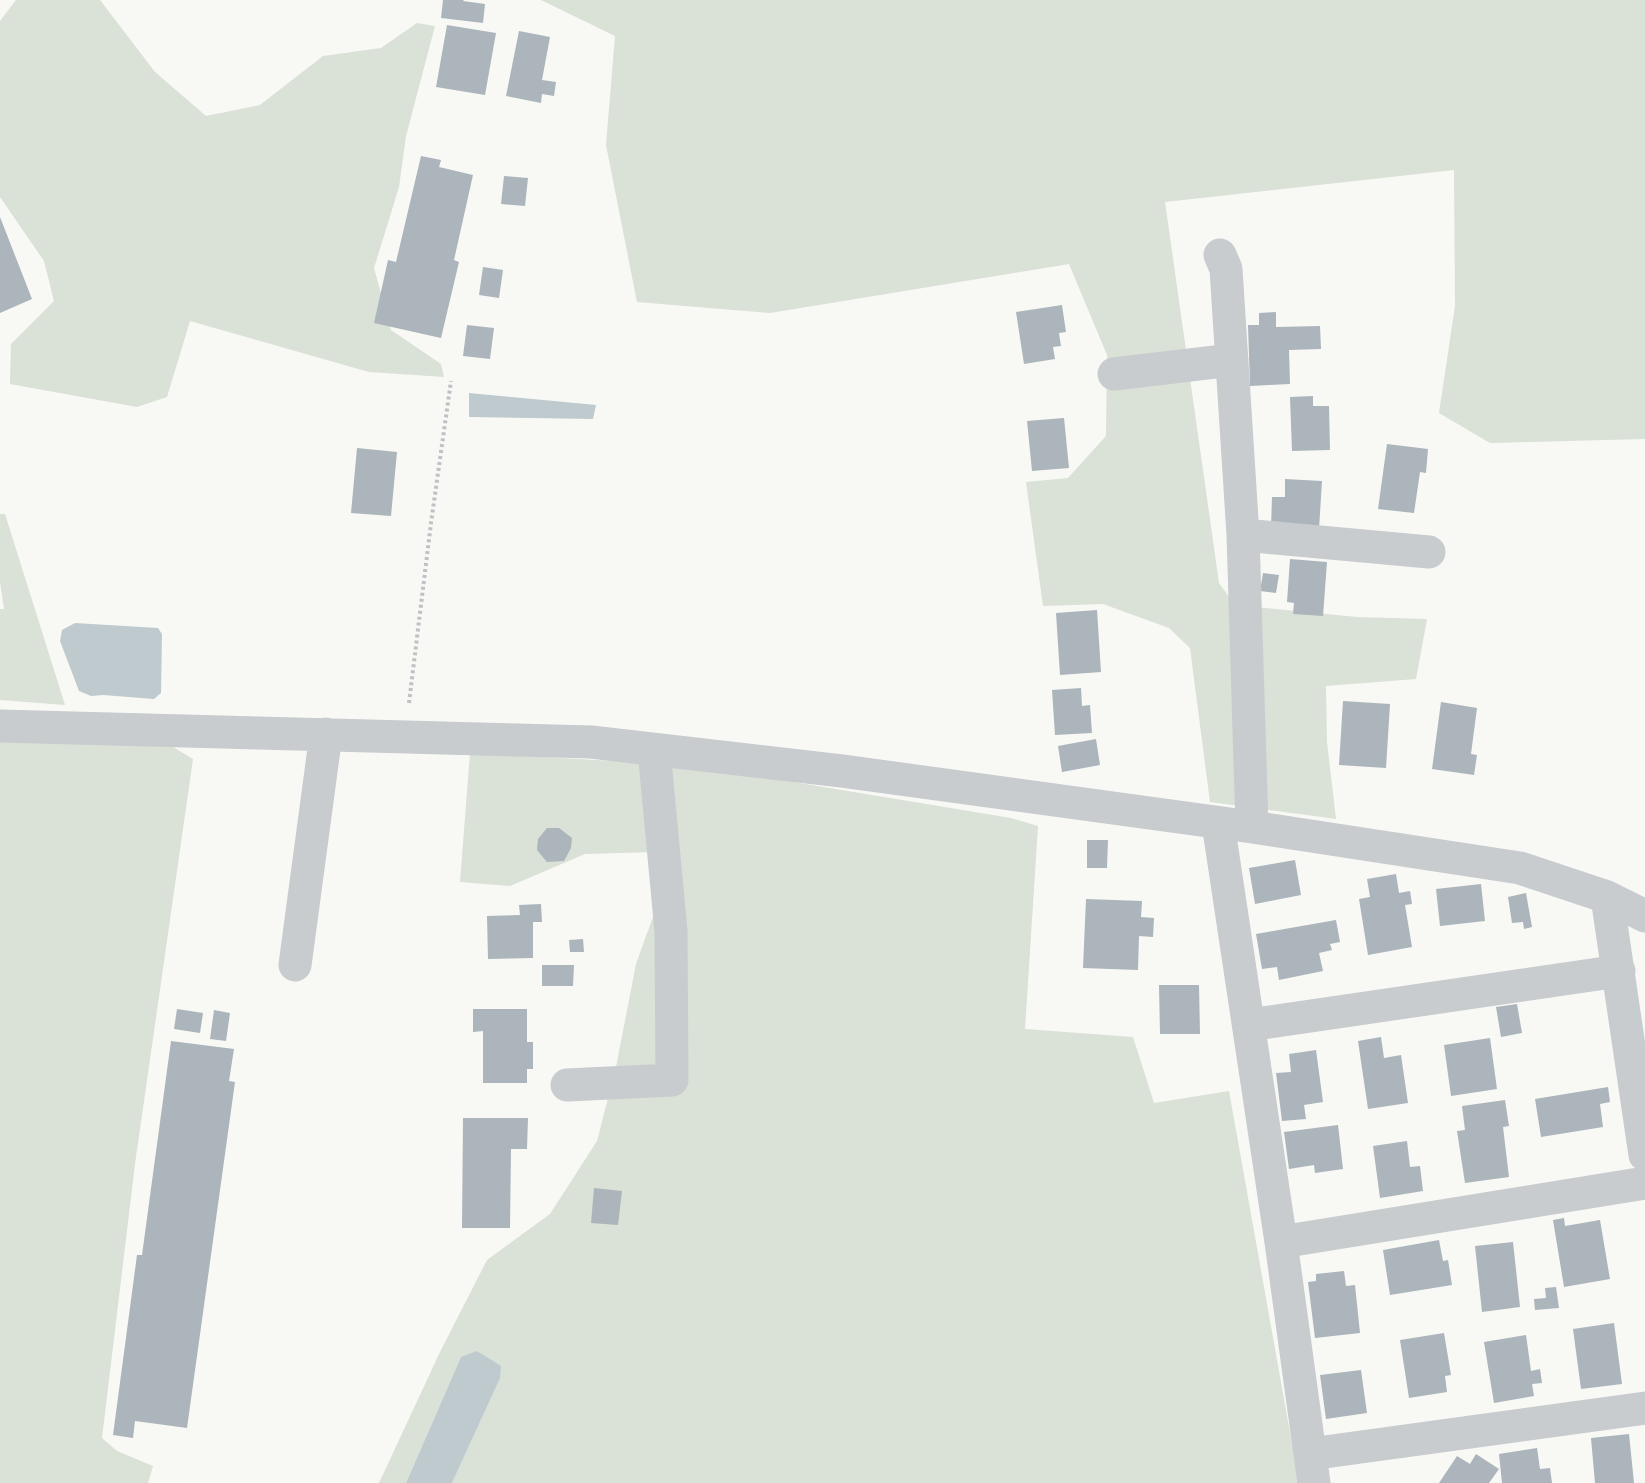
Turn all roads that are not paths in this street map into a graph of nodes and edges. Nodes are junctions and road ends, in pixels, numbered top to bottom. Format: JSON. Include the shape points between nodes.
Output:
{"nodes":[{"id":1,"x":1220,"y":255,"type":"dead end"},
{"id":2,"x":1232,"y":360,"type":"junction"},
{"id":3,"x":1114,"y":374,"type":"dead end"},
{"id":4,"x":1243,"y":535,"type":"junction"},
{"id":5,"x":1429,"y":552,"type":"dead end"},
{"id":6,"x":0,"y":726,"type":"edge"},
{"id":7,"x":326,"y":734,"type":"junction"},
{"id":8,"x":654,"y":750,"type":"junction"},
{"id":9,"x":1218,"y":823,"type":"junction"},
{"id":10,"x":1252,"y":827,"type":"junction"},
{"id":11,"x":1607,"y":897,"type":"junction"},
{"id":12,"x":1645,"y":916,"type":"edge"},
{"id":13,"x":295,"y":965,"type":"dead end"},
{"id":14,"x":1619,"y":971,"type":"junction"},
{"id":15,"x":1249,"y":1026,"type":"junction"},
{"id":16,"x":567,"y":1085,"type":"dead end"},
{"id":17,"x":1645,"y":1155,"type":"edge"},
{"id":18,"x":1645,"y":1183,"type":"edge"},
{"id":19,"x":1281,"y":1242,"type":"junction"},
{"id":20,"x":1645,"y":1408,"type":"edge"},
{"id":21,"x":1312,"y":1468,"type":"edge"}],
"edges":[{"from":1,"to":2,"type":"street","via":[[1226,269]]},
{"from":2,"to":3,"type":"street"},
{"from":2,"to":4,"type":"street"},
{"from":4,"to":5,"type":"street"},
{"from":4,"to":10,"type":"street"},
{"from":6,"to":7,"type":"street"},
{"from":7,"to":8,"type":"street","via":[[591,742]]},
{"from":7,"to":13,"type":"street"},
{"from":8,"to":9,"type":"street","via":[[842,771]]},
{"from":8,"to":16,"type":"street","via":[[671,932],[672,1080]]},
{"from":9,"to":10,"type":"street"},
{"from":9,"to":15,"type":"street"},
{"from":10,"to":11,"type":"street","via":[[1520,868]]},
{"from":11,"to":12,"type":"street"},
{"from":11,"to":14,"type":"street"},
{"from":14,"to":15,"type":"street"},
{"from":14,"to":17,"type":"street"},
{"from":15,"to":19,"type":"street"},
{"from":18,"to":19,"type":"street"},
{"from":19,"to":21,"type":"street"},
{"from":20,"to":21,"type":"street"}]}
